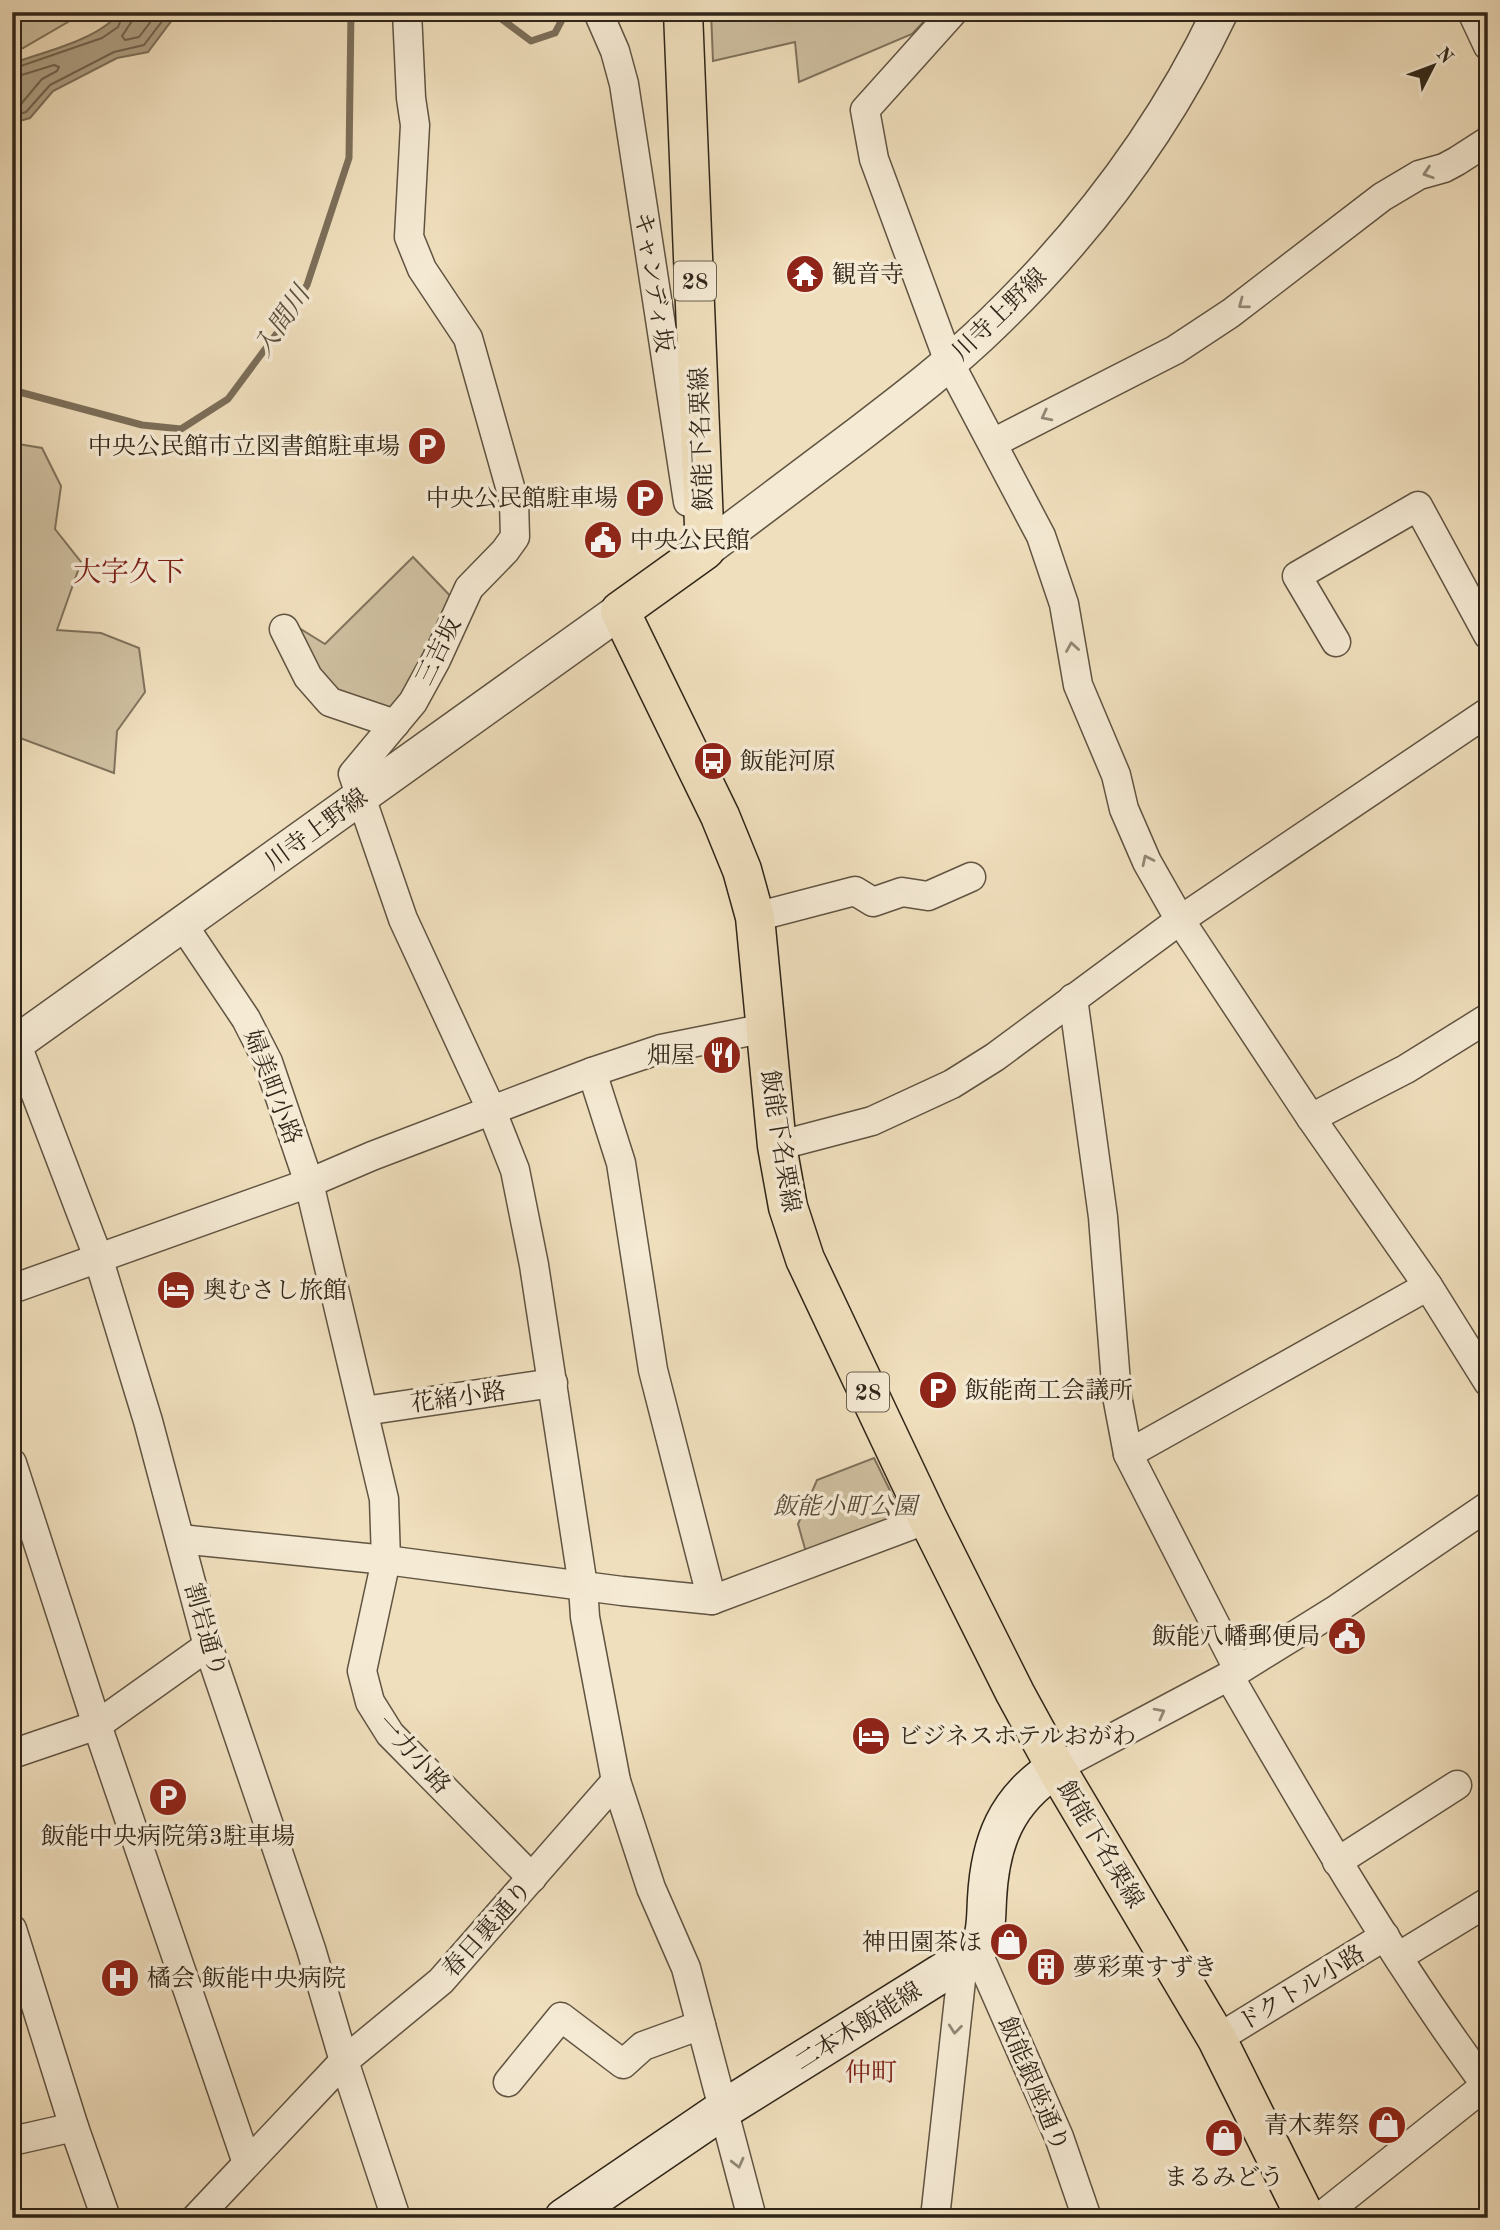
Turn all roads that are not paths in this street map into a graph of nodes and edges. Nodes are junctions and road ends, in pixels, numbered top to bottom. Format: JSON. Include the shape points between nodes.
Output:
{"nodes":[{"id":1,"x":407,"y":12,"type":"edge"},
{"id":2,"x":598,"y":12,"type":"edge"},
{"id":3,"x":683,"y":12,"type":"edge"},
{"id":4,"x":953,"y":12,"type":"edge"},
{"id":5,"x":1220,"y":12,"type":"edge"},
{"id":6,"x":1472,"y":12,"type":"edge"},
{"id":7,"x":1488,"y":47,"type":"edge"},
{"id":8,"x":1488,"y":141,"type":"edge"},
{"id":9,"x":950,"y":362,"type":"junction"},
{"id":10,"x":993,"y":443,"type":"junction"},
{"id":11,"x":701,"y":553,"type":"junction"},
{"id":12,"x":620,"y":611,"type":"junction"},
{"id":13,"x":284,"y":629,"type":"dead end"},
{"id":14,"x":1488,"y":635,"type":"edge"},
{"id":15,"x":1336,"y":642,"type":"dead end"},
{"id":16,"x":1488,"y":712,"type":"edge"},
{"id":17,"x":395,"y":724,"type":"junction"},
{"id":18,"x":362,"y":796,"type":"junction"},
{"id":19,"x":971,"y":877,"type":"dead end"},
{"id":20,"x":755,"y":917,"type":"junction"},
{"id":21,"x":1180,"y":920,"type":"junction"},
{"id":22,"x":183,"y":925,"type":"junction"},
{"id":23,"x":1073,"y":998,"type":"junction"},
{"id":24,"x":1488,"y":1018,"type":"edge"},
{"id":25,"x":766,"y":1028,"type":"junction"},
{"id":26,"x":14,"y":1041,"type":"edge"},
{"id":27,"x":592,"y":1072,"type":"junction"},
{"id":28,"x":491,"y":1109,"type":"junction"},
{"id":29,"x":1311,"y":1118,"type":"junction"},
{"id":30,"x":777,"y":1146,"type":"junction"},
{"id":31,"x":309,"y":1183,"type":"junction"},
{"id":32,"x":97,"y":1257,"type":"junction"},
{"id":33,"x":1428,"y":1286,"type":"junction"},
{"id":34,"x":12,"y":1289,"type":"edge"},
{"id":35,"x":1488,"y":1382,"type":"edge"},
{"id":36,"x":553,"y":1383,"type":"junction"},
{"id":37,"x":364,"y":1411,"type":"junction"},
{"id":38,"x":1128,"y":1454,"type":"junction"},
{"id":39,"x":12,"y":1463,"type":"edge"},
{"id":40,"x":1488,"y":1506,"type":"edge"},
{"id":41,"x":928,"y":1519,"type":"junction"},
{"id":42,"x":180,"y":1539,"type":"junction"},
{"id":43,"x":386,"y":1560,"type":"junction"},
{"id":44,"x":583,"y":1586,"type":"junction"},
{"id":45,"x":712,"y":1600,"type":"junction"},
{"id":46,"x":208,"y":1646,"type":"junction"},
{"id":47,"x":1233,"y":1672,"type":"junction"},
{"id":48,"x":97,"y":1725,"type":"junction"},
{"id":49,"x":12,"y":1754,"type":"edge"},
{"id":50,"x":1056,"y":1768,"type":"junction"},
{"id":51,"x":616,"y":1782,"type":"junction"},
{"id":52,"x":1457,"y":1785,"type":"dead end"},
{"id":53,"x":1337,"y":1861,"type":"junction"},
{"id":54,"x":533,"y":1878,"type":"junction"},
{"id":55,"x":1488,"y":1902,"type":"edge"},
{"id":56,"x":12,"y":1929,"type":"edge"},
{"id":57,"x":1392,"y":1947,"type":"junction"},
{"id":58,"x":970,"y":1956,"type":"junction"},
{"id":59,"x":701,"y":2025,"type":"junction"},
{"id":60,"x":1217,"y":2039,"type":"junction"},
{"id":61,"x":344,"y":2061,"type":"junction"},
{"id":62,"x":508,"y":2082,"type":"dead end"},
{"id":63,"x":1487,"y":2086,"type":"edge"},
{"id":64,"x":724,"y":2109,"type":"junction"},
{"id":65,"x":74,"y":2127,"type":"junction"},
{"id":66,"x":12,"y":2141,"type":"edge"},
{"id":67,"x":247,"y":2163,"type":"junction"},
{"id":68,"x":106,"y":2218,"type":"edge"},
{"id":69,"x":197,"y":2218,"type":"edge"},
{"id":70,"x":396,"y":2218,"type":"edge"},
{"id":71,"x":564,"y":2218,"type":"edge"},
{"id":72,"x":752,"y":2218,"type":"edge"},
{"id":73,"x":934,"y":2218,"type":"edge"},
{"id":74,"x":1087,"y":2218,"type":"edge"},
{"id":75,"x":1306,"y":2218,"type":"edge"},
{"id":76,"x":1319,"y":2218,"type":"edge"}],
"edges":[{"from":1,"to":17,"type":"street","name":"三吉坂","via":[[415,125],[409,237],[422,269],[468,338],[514,501],[515,537],[469,588],[430,671]]},
{"from":2,"to":11,"type":"street","name":"キャンディ坂","via":[[624,83]]},
{"from":3,"to":11,"type":"main road","name":"飯能下名栗線","number":"28"},
{"from":4,"to":9,"type":"street","via":[[865,110],[874,159]]},
{"from":5,"to":9,"type":"street","name":"川寺上野線","via":[[1175,96],[1081,231]]},
{"from":6,"to":7,"type":"street"},
{"from":8,"to":10,"type":"street","one_way":true,"via":[[1382,197],[1231,313],[1175,350]]},
{"from":9,"to":10,"type":"street"},
{"from":9,"to":11,"type":"street","name":"川寺上野線"},
{"from":21,"to":10,"type":"street","one_way":true,"via":[[1124,809],[1116,775],[1078,685],[1051,561]]},
{"from":11,"to":12,"type":"main road"},
{"from":12,"to":18,"type":"street","name":"川寺上野線"},
{"from":12,"to":20,"type":"main road","name":"飯能下名栗線","number":"28","via":[[720,816]]},
{"from":13,"to":17,"type":"street","via":[[308,677],[330,702]]},
{"from":14,"to":15,"type":"street","via":[[1418,506],[1297,576]]},
{"from":16,"to":21,"type":"street"},
{"from":17,"to":18,"type":"street","name":"三吉坂","via":[[353,774]]},
{"from":18,"to":22,"type":"street","name":"川寺上野線"},
{"from":18,"to":28,"type":"street","via":[[404,919]]},
{"from":19,"to":20,"type":"street","via":[[928,896],[902,892],[873,902],[855,891]]},
{"from":20,"to":25,"type":"main road","name":"飯能下名栗線","number":"28"},
{"from":21,"to":23,"type":"street"},
{"from":21,"to":29,"type":"street"},
{"from":22,"to":26,"type":"street","name":"川寺上野線"},
{"from":22,"to":31,"type":"street","name":"婦美町小路","via":[[246,1019],[268,1062]]},
{"from":23,"to":30,"type":"street","via":[[952,1084],[872,1121]]},
{"from":23,"to":38,"type":"street","via":[[1103,1217],[1117,1396]]},
{"from":24,"to":29,"type":"street","via":[[1406,1069]]},
{"from":25,"to":27,"type":"street","via":[[661,1049]]},
{"from":25,"to":30,"type":"main road","name":"飯能下名栗線","number":"28"},
{"from":26,"to":32,"type":"street","name":"割岩通り"},
{"from":27,"to":28,"type":"street"},
{"from":27,"to":45,"type":"street","via":[[621,1163],[653,1370]]},
{"from":28,"to":31,"type":"street"},
{"from":28,"to":36,"type":"street","via":[[515,1170]]},
{"from":29,"to":33,"type":"street"},
{"from":30,"to":41,"type":"main road","name":"飯能下名栗線","number":"28","via":[[788,1207],[805,1259]]},
{"from":31,"to":32,"type":"street"},
{"from":31,"to":37,"type":"street","name":"婦美町小路"},
{"from":32,"to":34,"type":"street"},
{"from":32,"to":42,"type":"street","name":"割岩通り"},
{"from":33,"to":35,"type":"street"},
{"from":33,"to":38,"type":"street"},
{"from":36,"to":37,"type":"street","name":"花緒小路"},
{"from":36,"to":44,"type":"street"},
{"from":37,"to":43,"type":"street","name":"一力小路","via":[[384,1499]]},
{"from":38,"to":47,"type":"street"},
{"from":39,"to":48,"type":"street"},
{"from":40,"to":47,"type":"street","via":[[1334,1611]]},
{"from":41,"to":45,"type":"street"},
{"from":41,"to":50,"type":"main road","name":"飯能下名栗線","number":"28"},
{"from":42,"to":43,"type":"street"},
{"from":42,"to":46,"type":"street","name":"割岩通り"},
{"from":43,"to":44,"type":"street"},
{"from":43,"to":54,"type":"street","name":"一力小路","via":[[362,1671],[370,1702],[390,1734]]},
{"from":44,"to":45,"type":"street"},
{"from":44,"to":51,"type":"street"},
{"from":46,"to":48,"type":"street"},
{"from":46,"to":61,"type":"street","name":"割岩通り","via":[[312,1949]]},
{"from":50,"to":47,"type":"street","one_way":true},
{"from":47,"to":53,"type":"street"},
{"from":48,"to":49,"type":"street"},
{"from":48,"to":67,"type":"street"},
{"from":50,"to":58,"type":"main road","via":[[1035,1782],[1018,1802],[992,1852],[985,1933]]},
{"from":50,"to":60,"type":"main road","name":"飯能下名栗線","number":"28"},
{"from":51,"to":54,"type":"street","name":"春日裏通り"},
{"from":51,"to":59,"type":"street","via":[[651,1888],[686,1968]]},
{"from":52,"to":53,"type":"street"},
{"from":53,"to":57,"type":"street"},
{"from":54,"to":61,"type":"street","name":"春日裏通り","via":[[440,1981]]},
{"from":55,"to":57,"type":"street","name":"ドクトル小路"},
{"from":56,"to":65,"type":"street"},
{"from":57,"to":60,"type":"street","name":"ドクトル小路"},
{"from":57,"to":63,"type":"street"},
{"from":58,"to":64,"type":"main road","name":"二本木飯能線"},
{"from":58,"to":73,"type":"street","one_way":true},
{"from":58,"to":74,"type":"street","name":"飯能銀座通り","via":[[1059,2137]]},
{"from":59,"to":62,"type":"street","via":[[643,2046],[623,2064],[561,2017]]},
{"from":59,"to":64,"type":"street"},
{"from":60,"to":75,"type":"main road","name":"飯能下名栗線","number":"28"},
{"from":61,"to":67,"type":"street","name":"春日裏通り"},
{"from":61,"to":70,"type":"street","name":"割岩通り"},
{"from":63,"to":76,"type":"street"},
{"from":64,"to":71,"type":"main road","name":"二本木飯能線"},
{"from":64,"to":72,"type":"street","one_way":true},
{"from":65,"to":66,"type":"street"},
{"from":65,"to":68,"type":"street"},
{"from":67,"to":69,"type":"street","name":"春日裏通り"}]}
